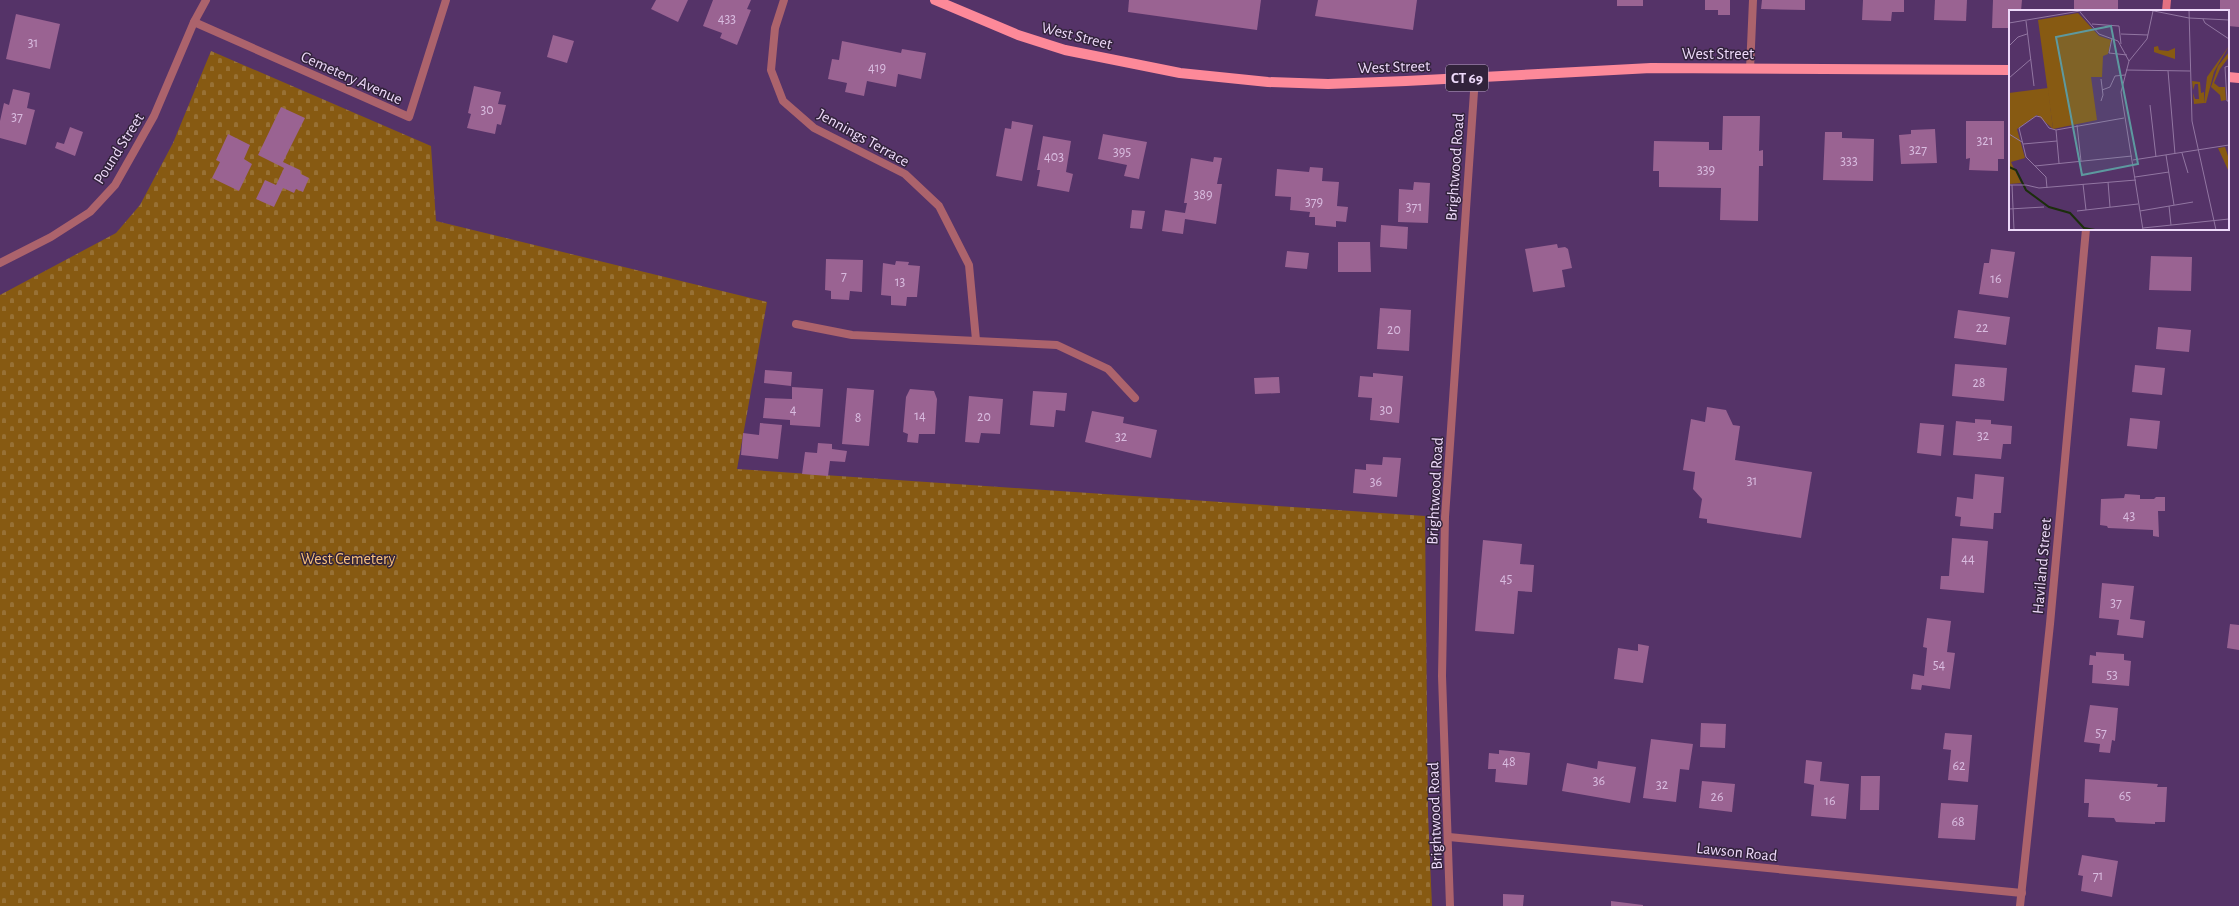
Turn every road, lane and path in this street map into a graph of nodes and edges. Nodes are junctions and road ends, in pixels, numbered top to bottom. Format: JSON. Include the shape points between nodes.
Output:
{"nodes":[{"id":1,"x":206,"y":0,"type":"edge"},
{"id":2,"x":446,"y":0,"type":"edge"},
{"id":3,"x":784,"y":0,"type":"edge"},
{"id":4,"x":935,"y":0,"type":"edge"},
{"id":5,"x":1753,"y":0,"type":"edge"},
{"id":6,"x":2167,"y":0,"type":"edge"},
{"id":7,"x":2166,"y":10,"type":"edge"},
{"id":8,"x":194,"y":22,"type":"junction"},
{"id":9,"x":1750,"y":69,"type":"junction"},
{"id":10,"x":2009,"y":70,"type":"edge"},
{"id":11,"x":1474,"y":77,"type":"junction"},
{"id":12,"x":2229,"y":77,"type":"edge"},
{"id":13,"x":2239,"y":78,"type":"edge"},
{"id":14,"x":2086,"y":230,"type":"edge"},
{"id":15,"x":0,"y":263,"type":"edge"},
{"id":16,"x":796,"y":324,"type":"dead end"},
{"id":17,"x":976,"y":340,"type":"junction"},
{"id":18,"x":1135,"y":398,"type":"dead end"},
{"id":19,"x":1449,"y":837,"type":"junction"},
{"id":20,"x":2022,"y":893,"type":"junction"},
{"id":21,"x":1450,"y":906,"type":"edge"},
{"id":22,"x":2020,"y":906,"type":"edge"}],
"edges":[{"from":1,"to":8,"type":"street","name":"Pound Street"},
{"from":2,"to":8,"type":"street","name":"Cemetery Avenue","via":[[409,117]]},
{"from":3,"to":17,"type":"street","name":"Jennings Terrace","via":[[775,28],[771,70],[783,101],[814,128],[906,174],[939,206],[969,265]]},
{"from":4,"to":11,"type":"main road","name":"West Street","number":"CT 69","via":[[1018,35],[1065,50],[1180,73],[1268,82],[1328,84]]},
{"from":5,"to":9,"type":"street"},
{"from":6,"to":7,"type":"street"},
{"from":8,"to":15,"type":"street","name":"Pound Street","via":[[154,116],[115,185],[90,212],[51,237]]},
{"from":9,"to":10,"type":"main road","name":"West Street","number":"CT 69"},
{"from":9,"to":11,"type":"main road","name":"West Street","number":"CT 69","via":[[1651,68]]},
{"from":11,"to":19,"type":"street","name":"Brightwood Road","via":[[1445,517],[1442,676]]},
{"from":12,"to":13,"type":"main road"},
{"from":14,"to":20,"type":"street","name":"Haviland Street","via":[[2050,624]]},
{"from":16,"to":17,"type":"street","via":[[852,335]]},
{"from":17,"to":18,"type":"street","via":[[1057,345],[1108,369]]},
{"from":19,"to":20,"type":"street","name":"Lawson Road"},
{"from":19,"to":21,"type":"street","name":"Brightwood Road"},
{"from":20,"to":22,"type":"street","name":"Haviland Street"}]}
